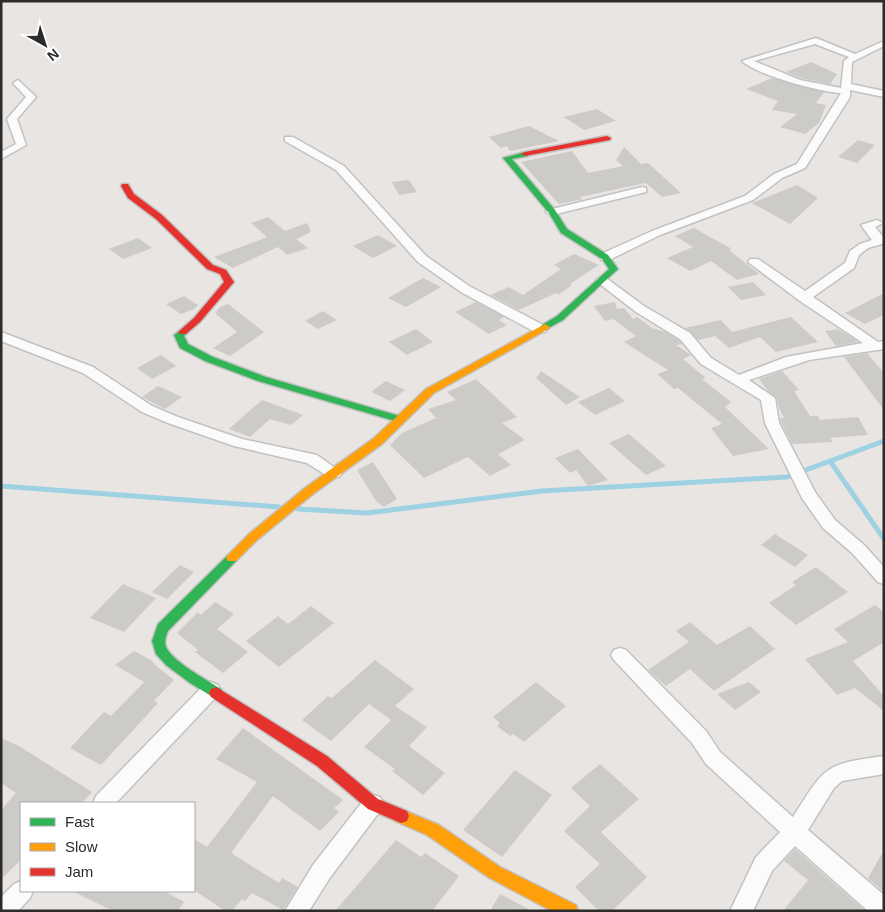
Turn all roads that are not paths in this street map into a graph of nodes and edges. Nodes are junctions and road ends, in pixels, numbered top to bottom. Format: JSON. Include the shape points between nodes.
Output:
{"nodes":[{"id":1,"x":884,"y":43,"type":"edge"},
{"id":2,"x":855,"y":57,"type":"junction"},
{"id":3,"x":18,"y":83,"type":"dead end"},
{"id":4,"x":846,"y":89,"type":"junction"},
{"id":5,"x":884,"y":94,"type":"edge"},
{"id":6,"x":608,"y":138,"type":"dead end"},
{"id":7,"x":289,"y":139,"type":"dead end"},
{"id":8,"x":1,"y":156,"type":"edge"},
{"id":9,"x":125,"y":186,"type":"dead end"},
{"id":10,"x":642,"y":190,"type":"dead end"},
{"id":11,"x":552,"y":212,"type":"junction"},
{"id":12,"x":877,"y":223,"type":"dead end"},
{"id":13,"x":605,"y":257,"type":"junction"},
{"id":14,"x":754,"y":262,"type":"dead end"},
{"id":15,"x":602,"y":281,"type":"junction"},
{"id":16,"x":804,"y":298,"type":"junction"},
{"id":17,"x":540,"y":329,"type":"junction"},
{"id":18,"x":1,"y":336,"type":"edge"},
{"id":19,"x":880,"y":345,"type":"edge"},
{"id":20,"x":738,"y":380,"type":"junction"},
{"id":21,"x":399,"y":419,"type":"junction"},
{"id":22,"x":334,"y":473,"type":"junction"},
{"id":23,"x":884,"y":578,"type":"edge"},
{"id":24,"x":620,"y":655,"type":"dead end"},
{"id":25,"x":211,"y":690,"type":"junction"},
{"id":26,"x":884,"y":765,"type":"edge"},
{"id":27,"x":104,"y":802,"type":"edge"},
{"id":28,"x":373,"y":804,"type":"junction"},
{"id":29,"x":795,"y":831,"type":"junction"},
{"id":30,"x":21,"y":892,"type":"edge"},
{"id":31,"x":743,"y":910,"type":"edge"},
{"id":32,"x":884,"y":910,"type":"edge"},
{"id":33,"x":3,"y":911,"type":"edge"},
{"id":34,"x":296,"y":911,"type":"edge"},
{"id":35,"x":570,"y":911,"type":"edge"}],
"edges":[{"from":1,"to":2,"type":"street"},
{"from":2,"to":4,"type":"street","via":[[848,61]]},
{"from":2,"to":4,"type":"street","via":[[816,41],[746,61],[797,82]]},
{"from":3,"to":8,"type":"street","via":[[30,97],[12,119],[21,145]]},
{"from":4,"to":5,"type":"street"},
{"from":4,"to":13,"type":"street","via":[[841,104],[801,166],[778,176],[749,198],[656,233]]},
{"from":6,"to":11,"type":"street","via":[[507,158]]},
{"from":7,"to":17,"type":"street","via":[[340,168],[422,259],[465,289]]},
{"from":9,"to":21,"type":"street","via":[[131,196],[159,216],[210,267],[223,272],[229,282],[179,335],[184,346],[242,374]]},
{"from":10,"to":11,"type":"street"},
{"from":11,"to":13,"type":"street","via":[[564,231]]},
{"from":12,"to":16,"type":"street","via":[[867,225],[878,242],[854,253],[850,265]]},
{"from":13,"to":15,"type":"street","via":[[614,269]]},
{"from":14,"to":16,"type":"street"},
{"from":15,"to":17,"type":"street","via":[[560,318]]},
{"from":15,"to":20,"type":"street","via":[[685,336],[706,361]]},
{"from":16,"to":19,"type":"street"},
{"from":17,"to":21,"type":"street","via":[[430,391]]},
{"from":18,"to":22,"type":"street","via":[[88,370],[147,409],[173,420],[239,443],[312,460]]},
{"from":19,"to":20,"type":"street","via":[[836,350],[766,366]]},
{"from":20,"to":23,"type":"street","via":[[768,398],[772,423],[808,494],[830,524]]},
{"from":21,"to":22,"type":"street","via":[[378,441]]},
{"from":22,"to":25,"type":"street","via":[[253,537],[163,628],[158,639],[166,657]]},
{"from":24,"to":29,"type":"street","via":[[699,737],[713,758]]},
{"from":25,"to":27,"type":"street"},
{"from":25,"to":28,"type":"street","via":[[322,761]]},
{"from":26,"to":29,"type":"street","via":[[836,774],[827,782]]},
{"from":28,"to":34,"type":"street"},
{"from":28,"to":35,"type":"street","via":[[433,830],[494,872]]},
{"from":29,"to":31,"type":"street","via":[[764,864]]},
{"from":29,"to":32,"type":"street"},
{"from":30,"to":33,"type":"street"}]}
